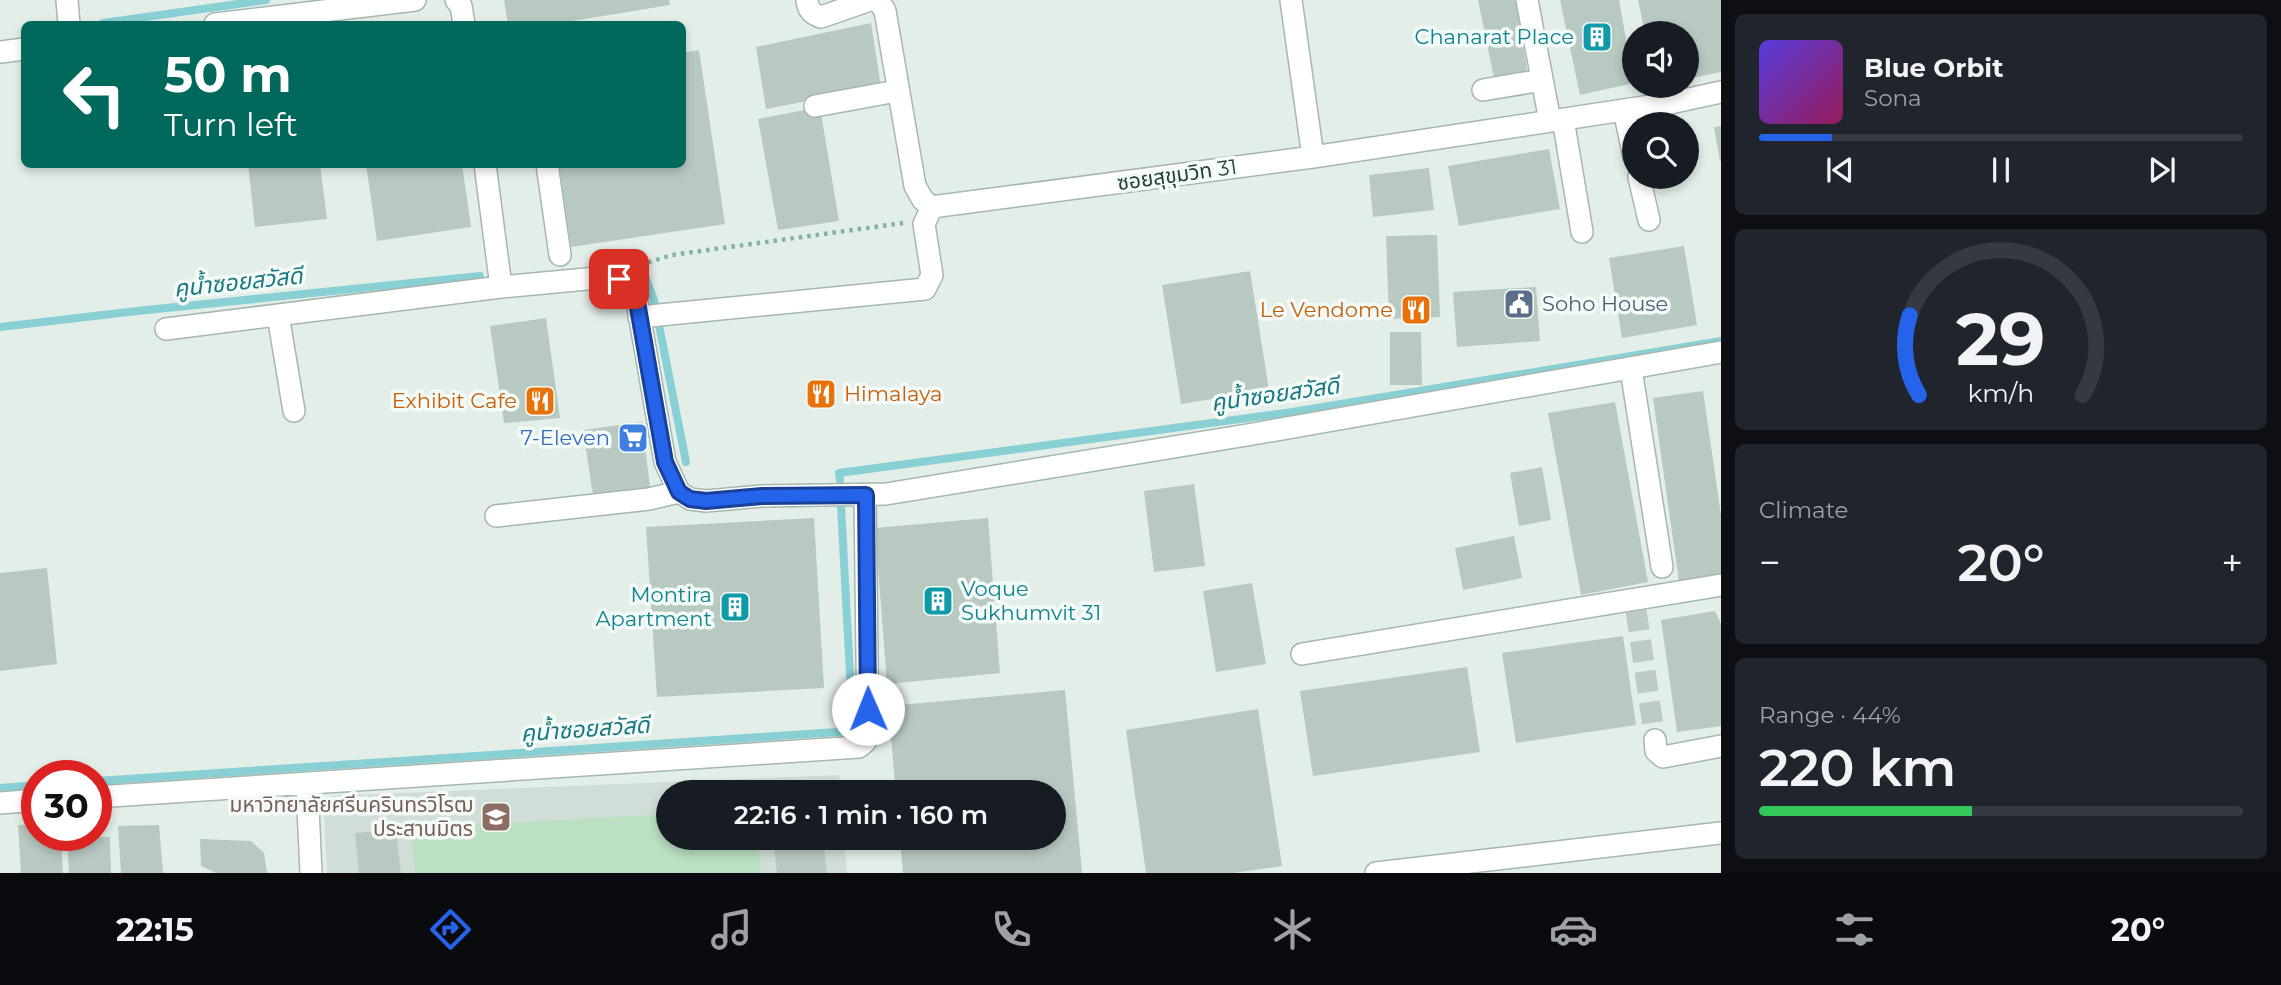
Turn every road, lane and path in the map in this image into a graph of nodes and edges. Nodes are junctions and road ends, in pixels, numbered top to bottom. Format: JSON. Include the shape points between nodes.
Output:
{"nodes":[{"id":1,"x":67,"y":0,"type":"edge"},
{"id":2,"x":415,"y":0,"type":"edge"},
{"id":3,"x":456,"y":0,"type":"edge"},
{"id":4,"x":807,"y":0,"type":"edge"},
{"id":5,"x":879,"y":0,"type":"edge"},
{"id":6,"x":1292,"y":0,"type":"edge"},
{"id":7,"x":1527,"y":0,"type":"edge"},
{"id":8,"x":325,"y":18,"type":"edge"},
{"id":9,"x":69,"y":21,"type":"edge"},
{"id":10,"x":270,"y":21,"type":"edge"},
{"id":11,"x":464,"y":21,"type":"edge"},
{"id":12,"x":21,"y":49,"type":"edge"},
{"id":13,"x":0,"y":52,"type":"edge"},
{"id":14,"x":1542,"y":80,"type":"junction"},
{"id":15,"x":1483,"y":90,"type":"dead end"},
{"id":16,"x":897,"y":91,"type":"junction"},
{"id":17,"x":1721,"y":92,"type":"edge"},
{"id":18,"x":815,"y":106,"type":"dead end"},
{"id":19,"x":1624,"y":110,"type":"joint"},
{"id":20,"x":1556,"y":120,"type":"junction"},
{"id":21,"x":1313,"y":156,"type":"junction"},
{"id":22,"x":486,"y":168,"type":"edge"},
{"id":23,"x":548,"y":168,"type":"edge"},
{"id":24,"x":1642,"y":189,"type":"edge"},
{"id":25,"x":928,"y":204,"type":"junction"},
{"id":26,"x":1649,"y":220,"type":"dead end"},
{"id":27,"x":1582,"y":232,"type":"dead end"},
{"id":28,"x":560,"y":255,"type":"dead end"},
{"id":29,"x":619,"y":279,"type":"junction"},
{"id":30,"x":501,"y":287,"type":"junction"},
{"id":31,"x":278,"y":315,"type":"junction"},
{"id":32,"x":652,"y":316,"type":"junction"},
{"id":33,"x":166,"y":329,"type":"dead end"},
{"id":34,"x":1721,"y":352,"type":"edge"},
{"id":35,"x":1631,"y":369,"type":"junction"},
{"id":36,"x":294,"y":411,"type":"dead end"},
{"id":37,"x":679,"y":492,"type":"junction"},
{"id":38,"x":866,"y":495,"type":"junction"},
{"id":39,"x":496,"y":516,"type":"dead end"},
{"id":40,"x":1662,"y":567,"type":"dead end"},
{"id":41,"x":1721,"y":585,"type":"edge"},
{"id":42,"x":1302,"y":654,"type":"dead end"},
{"id":43,"x":1655,"y":740,"type":"dead end"},
{"id":44,"x":1721,"y":746,"type":"edge"},
{"id":45,"x":307,"y":785,"type":"junction"},
{"id":46,"x":112,"y":796,"type":"edge"},
{"id":47,"x":21,"y":801,"type":"edge"},
{"id":48,"x":0,"y":803,"type":"edge"},
{"id":49,"x":1721,"y":833,"type":"edge"},
{"id":50,"x":311,"y":873,"type":"edge"},
{"id":51,"x":1376,"y":873,"type":"edge"}],
"edges":[{"from":1,"to":9,"type":"street"},
{"from":2,"to":8,"type":"street"},
{"from":3,"to":11,"type":"street"},
{"from":4,"to":5,"type":"street","via":[[808,9],[821,17]]},
{"from":5,"to":16,"type":"street","via":[[886,11]]},
{"from":6,"to":21,"type":"street"},
{"from":7,"to":14,"type":"street"},
{"from":8,"to":10,"type":"street"},
{"from":12,"to":13,"type":"street"},
{"from":14,"to":15,"type":"street"},
{"from":14,"to":20,"type":"street"},
{"from":16,"to":18,"type":"street"},
{"from":16,"to":25,"type":"street","via":[[915,186]]},
{"from":17,"to":19,"type":"street","name":"ซอยสุขุมวิท 31"},
{"from":19,"to":20,"type":"street","name":"ซอยสุขุมวิท 31"},
{"from":20,"to":21,"type":"street","name":"ซอยสุขุมวิท 31"},
{"from":20,"to":27,"type":"street"},
{"from":21,"to":25,"type":"street","name":"ซอยสุขุมวิท 31"},
{"from":22,"to":30,"type":"street"},
{"from":23,"to":28,"type":"street"},
{"from":24,"to":26,"type":"street"},
{"from":25,"to":29,"type":"path","via":[[900,224],[672,255],[644,262]]},
{"from":25,"to":32,"type":"street","via":[[924,224],[932,275],[925,289]]},
{"from":29,"to":30,"type":"street"},
{"from":29,"to":32,"type":"street","via":[[633,288]]},
{"from":30,"to":31,"type":"street"},
{"from":31,"to":33,"type":"street"},
{"from":31,"to":36,"type":"street"},
{"from":32,"to":37,"type":"street","via":[[665,462]]},
{"from":34,"to":35,"type":"street"},
{"from":35,"to":38,"type":"street"},
{"from":35,"to":40,"type":"street"},
{"from":37,"to":38,"type":"street","via":[[706,501]]},
{"from":37,"to":39,"type":"street"},
{"from":38,"to":45,"type":"street","via":[[868,735],[859,747]]},
{"from":41,"to":42,"type":"street","via":[[1635,604]]},
{"from":43,"to":44,"type":"street","via":[[1656,751],[1663,757]]},
{"from":45,"to":46,"type":"street"},
{"from":45,"to":50,"type":"street"},
{"from":47,"to":48,"type":"street"},
{"from":49,"to":51,"type":"street"}]}
